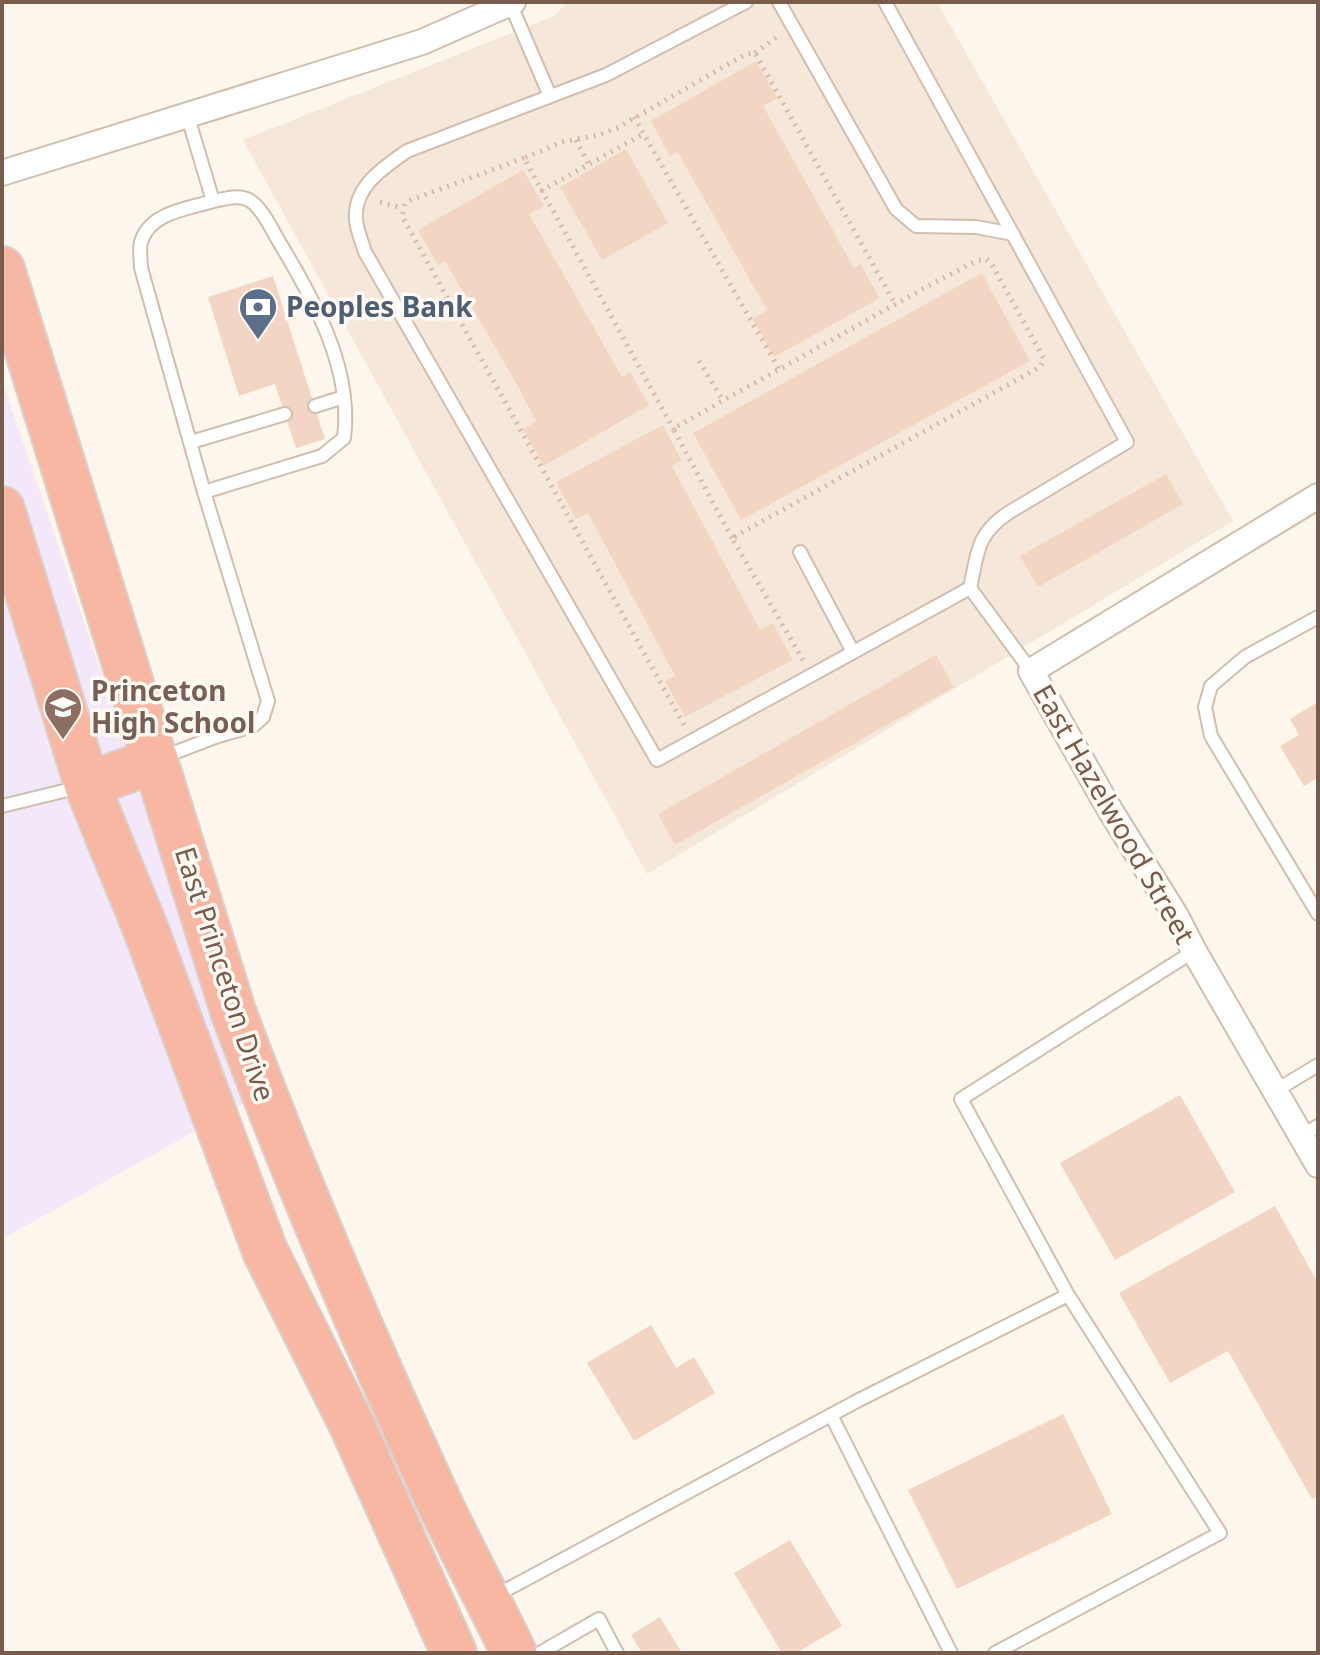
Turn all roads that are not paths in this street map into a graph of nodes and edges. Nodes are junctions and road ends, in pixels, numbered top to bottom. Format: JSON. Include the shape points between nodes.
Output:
{"nodes":[{"id":1,"x":746,"y":2,"type":"edge"},
{"id":2,"x":779,"y":2,"type":"edge"},
{"id":3,"x":885,"y":2,"type":"edge"},
{"id":4,"x":512,"y":3,"type":"edge"},
{"id":5,"x":550,"y":96,"type":"junction"},
{"id":6,"x":187,"y":114,"type":"junction"},
{"id":7,"x":2,"y":173,"type":"edge"},
{"id":8,"x":213,"y":201,"type":"junction"},
{"id":9,"x":1013,"y":234,"type":"junction"},
{"id":10,"x":2,"y":269,"type":"edge"},
{"id":11,"x":344,"y":397,"type":"junction"},
{"id":12,"x":315,"y":406,"type":"dead end"},
{"id":13,"x":285,"y":414,"type":"dead end"},
{"id":14,"x":191,"y":442,"type":"junction"},
{"id":15,"x":204,"y":492,"type":"junction"},
{"id":16,"x":1318,"y":496,"type":"edge"},
{"id":17,"x":2,"y":509,"type":"edge"},
{"id":18,"x":800,"y":552,"type":"dead end"},
{"id":19,"x":970,"y":588,"type":"junction"},
{"id":20,"x":1318,"y":617,"type":"edge"},
{"id":21,"x":853,"y":652,"type":"junction"},
{"id":22,"x":1031,"y":671,"type":"junction"},
{"id":23,"x":156,"y":760,"type":"junction"},
{"id":24,"x":87,"y":785,"type":"junction"},
{"id":25,"x":2,"y":806,"type":"edge"},
{"id":26,"x":1318,"y":914,"type":"edge"},
{"id":27,"x":1194,"y":951,"type":"junction"},
{"id":28,"x":1318,"y":1065,"type":"edge"},
{"id":29,"x":1275,"y":1091,"type":"junction"},
{"id":30,"x":1310,"y":1131,"type":"edge"},
{"id":31,"x":1318,"y":1165,"type":"edge"},
{"id":32,"x":1068,"y":1295,"type":"junction"},
{"id":33,"x":831,"y":1415,"type":"junction"},
{"id":34,"x":489,"y":1599,"type":"junction"},
{"id":35,"x":454,"y":1653,"type":"edge"},
{"id":36,"x":514,"y":1653,"type":"edge"},
{"id":37,"x":540,"y":1653,"type":"edge"},
{"id":38,"x":617,"y":1653,"type":"edge"},
{"id":39,"x":951,"y":1653,"type":"edge"},
{"id":40,"x":995,"y":1653,"type":"edge"}],
"edges":[{"from":1,"to":5,"type":"lane","via":[[606,75]]},
{"from":2,"to":9,"type":"lane","via":[[896,209],[916,226]]},
{"from":3,"to":9,"type":"lane"},
{"from":4,"to":5,"type":"lane"},
{"from":4,"to":6,"type":"street","via":[[422,42]]},
{"from":5,"to":21,"type":"lane","via":[[407,151],[384,167],[363,187],[356,219],[365,252],[657,760]]},
{"from":6,"to":7,"type":"street"},
{"from":6,"to":8,"type":"lane"},
{"from":8,"to":11,"type":"lane","via":[[237,196],[250,201],[268,224],[325,332]]},
{"from":8,"to":14,"type":"lane","via":[[161,217],[141,242],[141,268]]},
{"from":9,"to":19,"type":"lane","via":[[1127,442],[989,526],[979,544]]},
{"from":10,"to":23,"type":"highway","name":"East Princeton Drive"},
{"from":11,"to":12,"type":"lane"},
{"from":11,"to":15,"type":"lane","via":[[344,438],[335,448]]},
{"from":13,"to":14,"type":"lane"},
{"from":14,"to":15,"type":"lane"},
{"from":15,"to":23,"type":"lane","via":[[268,701],[253,726]]},
{"from":16,"to":22,"type":"street","name":"East Hazelwood Street"},
{"from":17,"to":24,"type":"highway","name":"East Princeton Drive"},
{"from":18,"to":21,"type":"lane"},
{"from":19,"to":21,"type":"lane"},
{"from":19,"to":22,"type":"lane"},
{"from":20,"to":26,"type":"lane","via":[[1245,657],[1211,686],[1205,707],[1211,736]]},
{"from":22,"to":27,"type":"street","name":"East Hazelwood Street"},
{"from":23,"to":24,"type":"highway"},
{"from":23,"to":34,"type":"highway","name":"East Princeton Drive","via":[[233,1011],[292,1164],[434,1491]]},
{"from":24,"to":25,"type":"lane"},
{"from":24,"to":35,"type":"highway","name":"East Princeton Drive","via":[[265,1251],[350,1421]]},
{"from":27,"to":29,"type":"street","name":"East Hazelwood Street"},
{"from":27,"to":32,"type":"lane","via":[[961,1099]]},
{"from":28,"to":29,"type":"lane"},
{"from":29,"to":30,"type":"street","name":"East Hazelwood Street"},
{"from":30,"to":31,"type":"street","name":"East Hazelwood Street"},
{"from":32,"to":33,"type":"lane"},
{"from":32,"to":40,"type":"lane","via":[[1220,1533]]},
{"from":33,"to":34,"type":"lane"},
{"from":33,"to":39,"type":"lane"},
{"from":34,"to":36,"type":"highway","name":"East Princeton Drive"},
{"from":37,"to":38,"type":"lane","via":[[599,1619]]}]}
